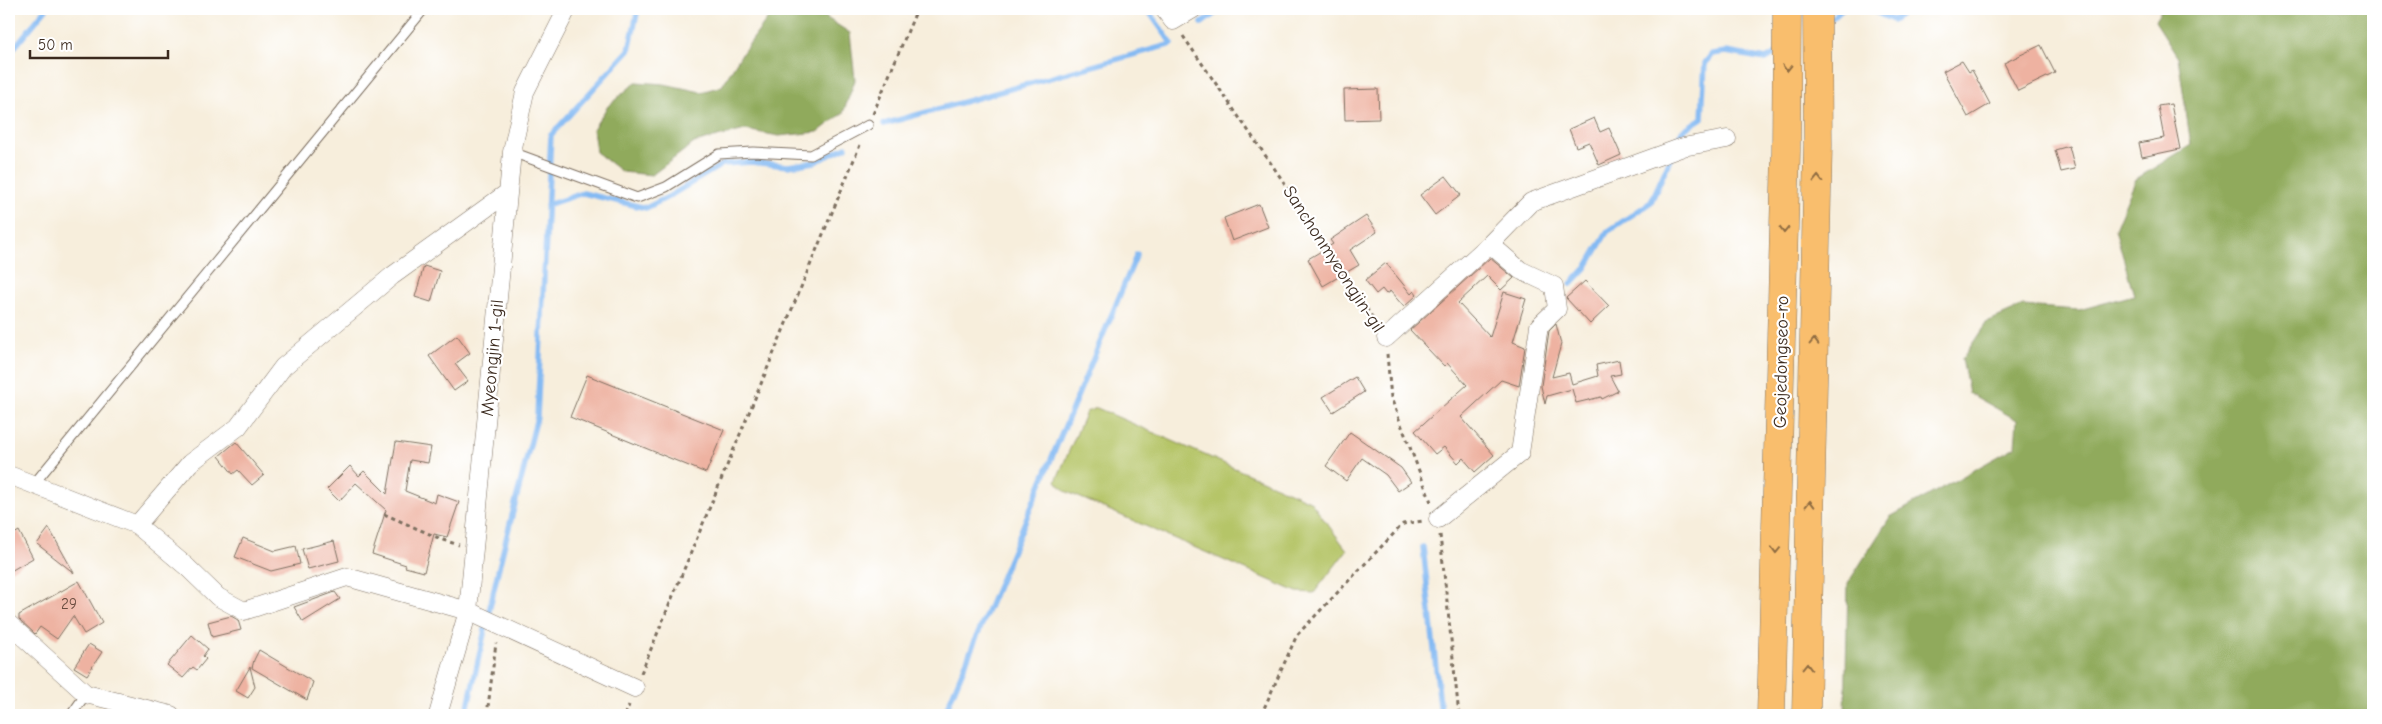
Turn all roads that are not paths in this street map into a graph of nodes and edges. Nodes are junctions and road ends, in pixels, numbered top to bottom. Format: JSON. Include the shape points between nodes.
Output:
{"nodes":[{"id":1,"x":424,"y":9,"type":"edge"},
{"id":2,"x":567,"y":9,"type":"edge"},
{"id":3,"x":1193,"y":9,"type":"edge"},
{"id":4,"x":1771,"y":9,"type":"edge"},
{"id":5,"x":1787,"y":9,"type":"edge"},
{"id":6,"x":1817,"y":9,"type":"edge"},
{"id":7,"x":1168,"y":15,"type":"edge"},
{"id":8,"x":1787,"y":40,"type":"junction"},
{"id":9,"x":868,"y":125,"type":"road end"},
{"id":10,"x":1727,"y":139,"type":"dead end"},
{"id":11,"x":512,"y":152,"type":"junction"},
{"id":12,"x":507,"y":193,"type":"junction"},
{"id":13,"x":1490,"y":244,"type":"junction"},
{"id":14,"x":1386,"y":338,"type":"road end"},
{"id":15,"x":9,"y":475,"type":"edge"},
{"id":16,"x":34,"y":485,"type":"junction"},
{"id":17,"x":1438,"y":519,"type":"road end"},
{"id":18,"x":137,"y":525,"type":"junction"},
{"id":19,"x":468,"y":611,"type":"junction"},
{"id":20,"x":9,"y":624,"type":"edge"},
{"id":21,"x":635,"y":688,"type":"road end"},
{"id":22,"x":86,"y":694,"type":"junction"},
{"id":23,"x":71,"y":715,"type":"edge"},
{"id":24,"x":171,"y":715,"type":"edge"},
{"id":25,"x":438,"y":715,"type":"edge"},
{"id":26,"x":1771,"y":715,"type":"edge"},
{"id":27,"x":1806,"y":715,"type":"edge"}],
"edges":[{"from":1,"to":16,"type":"lane"},
{"from":2,"to":11,"type":"street","name":"Myeongjin 1-gil","via":[[525,92]]},
{"from":3,"to":7,"type":"street"},
{"from":4,"to":8,"type":"main road"},
{"from":5,"to":8,"type":"main road","name":"Geojedongseo-ro"},
{"from":27,"to":6,"type":"main road","name":"Geojedongseo-ro","one_way":true,"via":[[1818,145]]},
{"from":8,"to":26,"type":"main road","name":"Geojedongseo-ro","one_way":true},
{"from":9,"to":11,"type":"lane","via":[[811,155],[719,154],[666,187],[637,198]]},
{"from":10,"to":13,"type":"street","via":[[1682,146],[1531,202]]},
{"from":11,"to":12,"type":"street","name":"Myeongjin 1-gil"},
{"from":12,"to":18,"type":"street","via":[[392,276],[283,367],[238,426],[190,463]]},
{"from":12,"to":19,"type":"street","name":"Myeongjin 1-gil"},
{"from":13,"to":14,"type":"street"},
{"from":13,"to":17,"type":"street","via":[[1520,270],[1554,286],[1557,309],[1539,326],[1520,453]]},
{"from":15,"to":16,"type":"street"},
{"from":16,"to":18,"type":"street"},
{"from":18,"to":19,"type":"street","via":[[218,597],[244,611],[347,577]]},
{"from":19,"to":21,"type":"street"},
{"from":19,"to":25,"type":"street","name":"Myeongjin 1-gil"},
{"from":20,"to":22,"type":"street"},
{"from":22,"to":23,"type":"lane"},
{"from":22,"to":24,"type":"street"}]}
